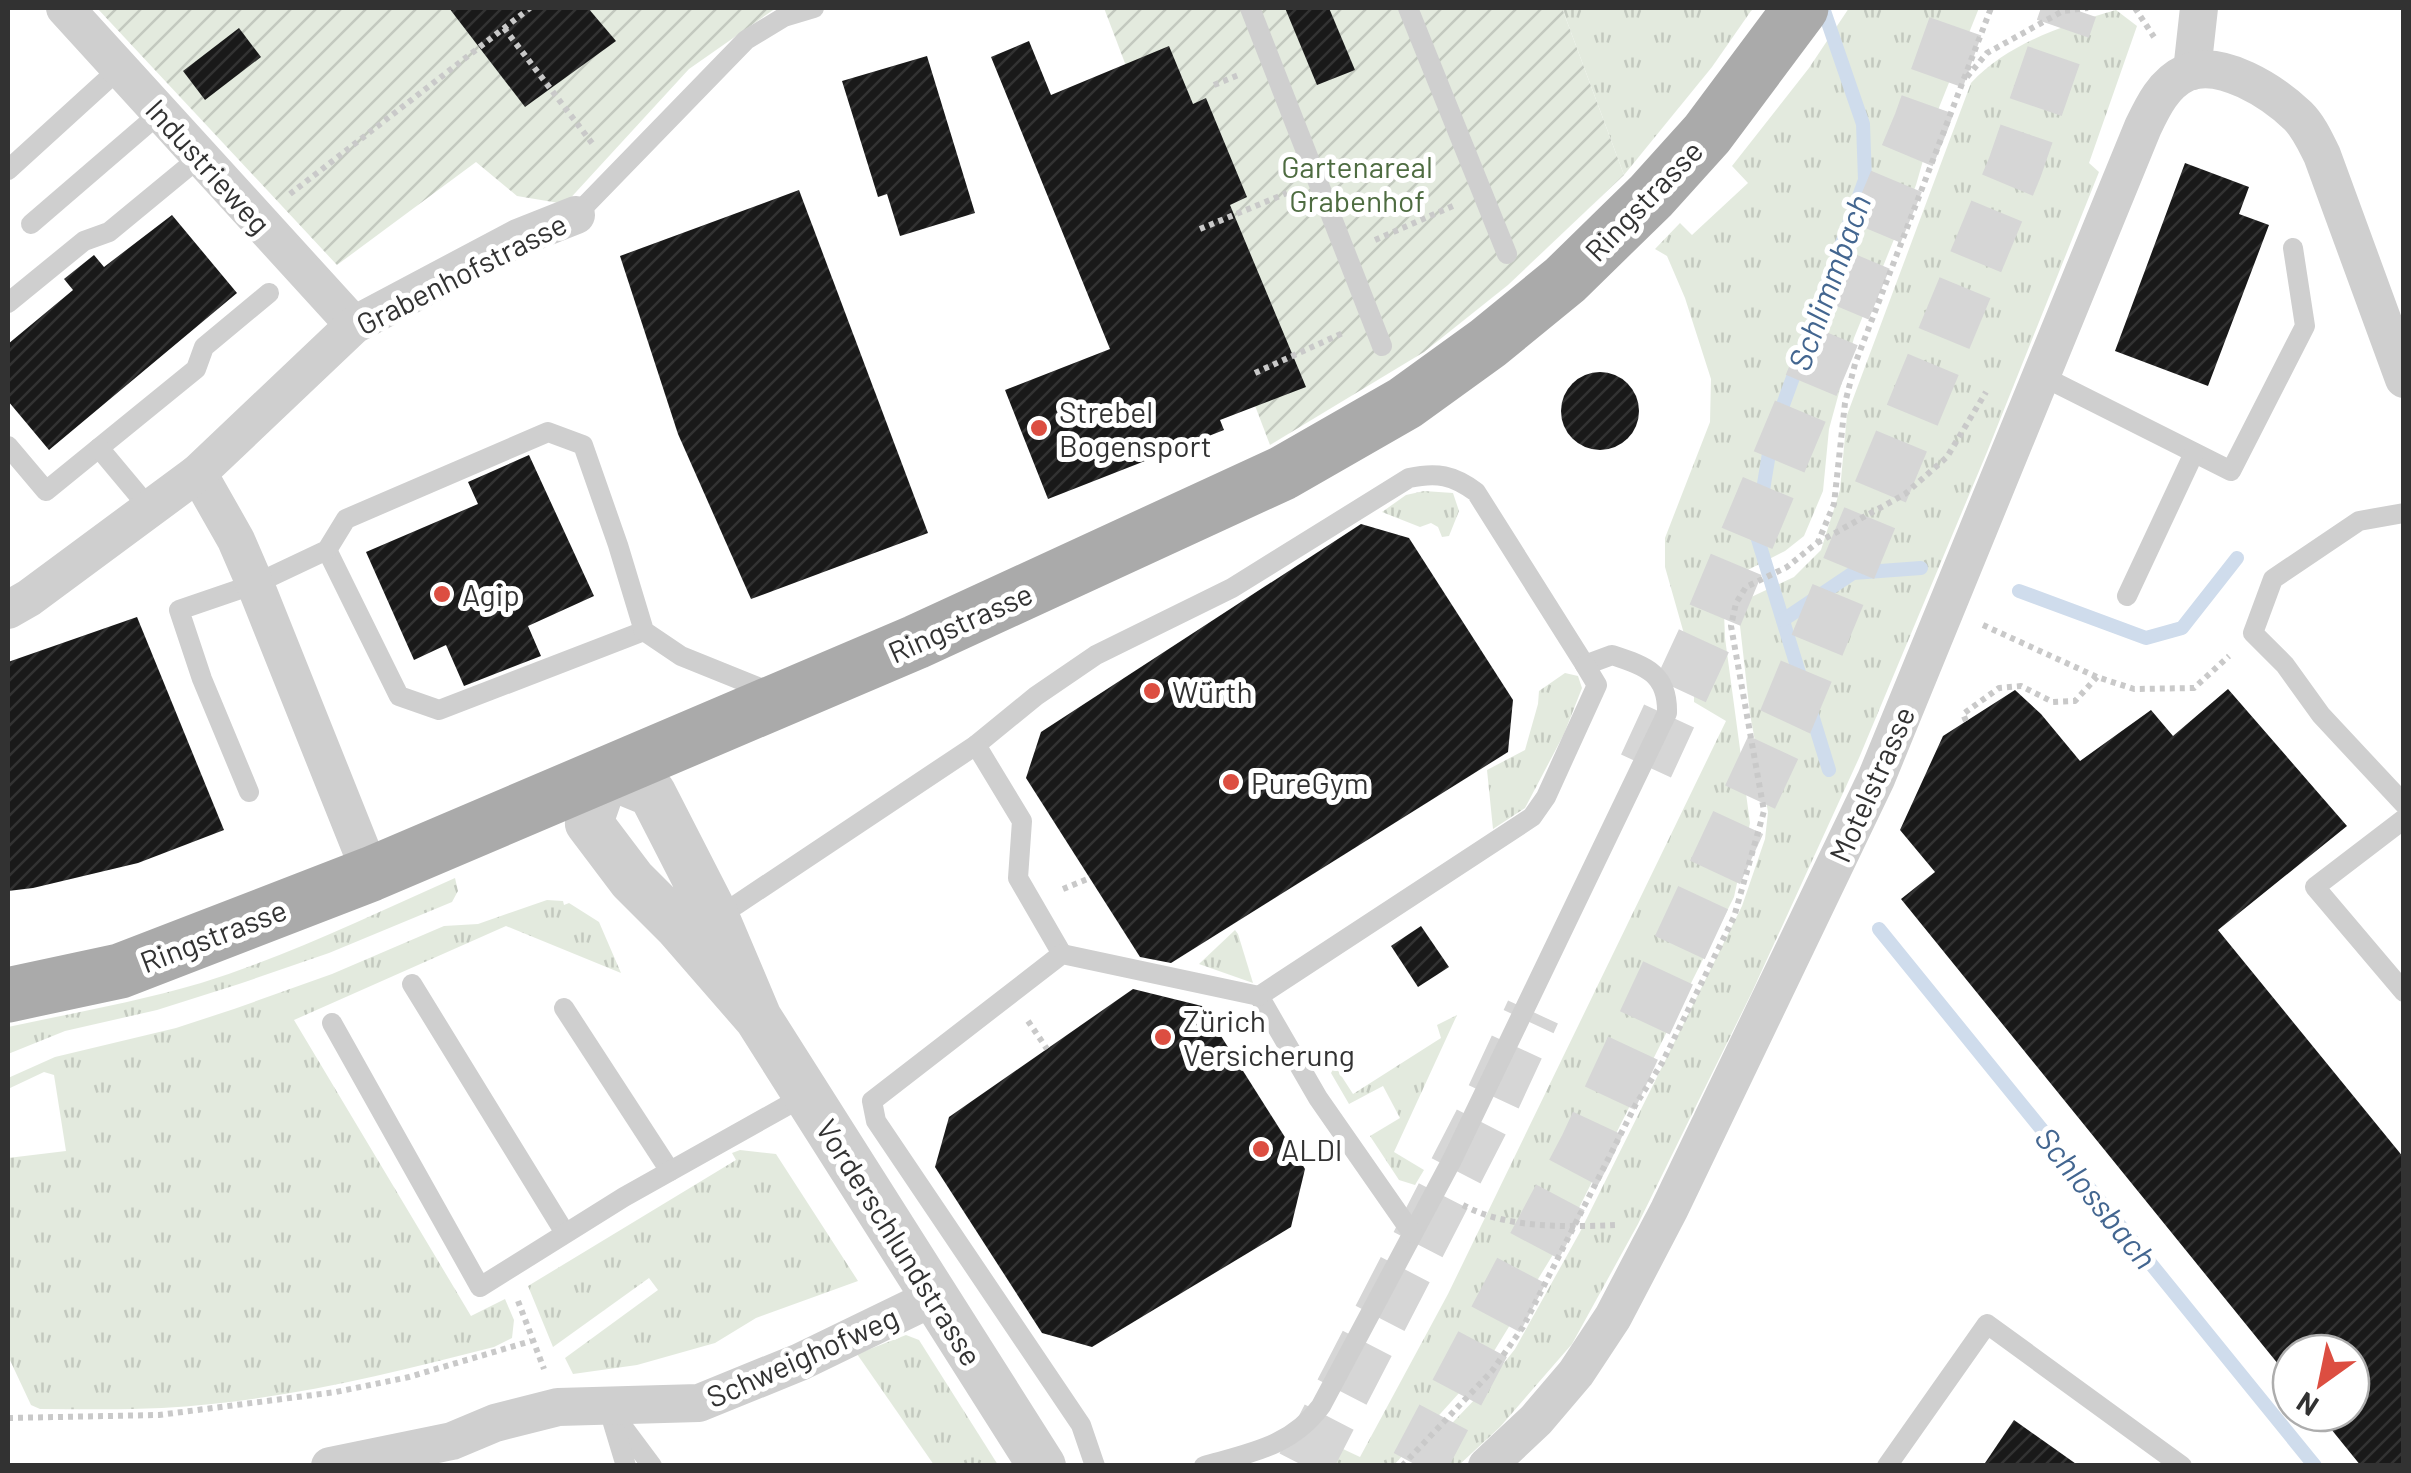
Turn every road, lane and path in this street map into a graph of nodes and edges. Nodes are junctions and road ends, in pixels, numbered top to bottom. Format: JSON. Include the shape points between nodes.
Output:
{"nodes":[{"id":1,"x":530,"y":8,"type":"edge"},
{"id":2,"x":814,"y":8,"type":"edge"},
{"id":3,"x":1250,"y":8,"type":"edge"},
{"id":4,"x":1408,"y":8,"type":"edge"},
{"id":5,"x":1991,"y":8,"type":"edge"},
{"id":6,"x":2088,"y":8,"type":"edge"},
{"id":7,"x":2199,"y":8,"type":"edge"},
{"id":8,"x":78,"y":12,"type":"edge"},
{"id":9,"x":1791,"y":22,"type":"edge"},
{"id":10,"x":504,"y":28,"type":"junction"},
{"id":11,"x":120,"y":68,"type":"junction"},
{"id":12,"x":2192,"y":71,"type":"junction"},
{"id":13,"x":1963,"y":81,"type":"junction"},
{"id":14,"x":160,"y":113,"type":"junction"},
{"id":15,"x":595,"y":147,"type":"dead end"},
{"id":16,"x":200,"y":157,"type":"junction"},
{"id":17,"x":8,"y":170,"type":"edge"},
{"id":18,"x":1318,"y":180,"type":"junction"},
{"id":19,"x":1483,"y":193,"type":"junction"},
{"id":20,"x":285,"y":198,"type":"dead end"},
{"id":21,"x":576,"y":215,"type":"joint"},
{"id":22,"x":31,"y":224,"type":"dead end"},
{"id":23,"x":1200,"y":229,"type":"dead end"},
{"id":24,"x":2293,"y":248,"type":"dead end"},
{"id":25,"x":1346,"y":252,"type":"junction"},
{"id":26,"x":1507,"y":254,"type":"dead end"},
{"id":27,"x":269,"y":293,"type":"dead end"},
{"id":28,"x":8,"y":304,"type":"edge"},
{"id":29,"x":1373,"y":320,"type":"junction"},
{"id":30,"x":354,"y":325,"type":"junction"},
{"id":31,"x":1382,"y":346,"type":"dead end"},
{"id":32,"x":1255,"y":373,"type":"dead end"},
{"id":33,"x":2040,"y":375,"type":"junction"},
{"id":34,"x":2404,"y":380,"type":"edge"},
{"id":35,"x":8,"y":446,"type":"edge"},
{"id":36,"x":99,"y":448,"type":"junction"},
{"id":37,"x":2194,"y":453,"type":"junction"},
{"id":38,"x":198,"y":473,"type":"junction"},
{"id":39,"x":150,"y":508,"type":"junction"},
{"id":40,"x":2404,"y":513,"type":"edge"},
{"id":41,"x":1816,"y":544,"type":"junction"},
{"id":42,"x":327,"y":550,"type":"junction"},
{"id":43,"x":255,"y":584,"type":"junction"},
{"id":44,"x":1954,"y":588,"type":"junction"},
{"id":45,"x":2127,"y":596,"type":"dead end"},
{"id":46,"x":8,"y":610,"type":"edge"},
{"id":47,"x":644,"y":631,"type":"junction"},
{"id":48,"x":2253,"y":633,"type":"junction"},
{"id":49,"x":1585,"y":665,"type":"junction"},
{"id":50,"x":2097,"y":677,"type":"junction"},
{"id":51,"x":786,"y":698,"type":"junction"},
{"id":52,"x":1966,"y":722,"type":"dead end"},
{"id":53,"x":976,"y":745,"type":"junction"},
{"id":54,"x":606,"y":774,"type":"junction"},
{"id":55,"x":249,"y":792,"type":"dead end"},
{"id":56,"x":2404,"y":804,"type":"edge"},
{"id":57,"x":2404,"y":819,"type":"edge"},
{"id":58,"x":370,"y":874,"type":"junction"},
{"id":59,"x":1090,"y":878,"type":"dead end"},
{"id":60,"x":1058,"y":892,"type":"dead end"},
{"id":61,"x":696,"y":920,"type":"junction"},
{"id":62,"x":1062,"y":954,"type":"junction"},
{"id":63,"x":412,"y":984,"type":"dead end"},
{"id":64,"x":2404,"y":992,"type":"edge"},
{"id":65,"x":8,"y":995,"type":"edge"},
{"id":66,"x":1259,"y":996,"type":"junction"},
{"id":67,"x":564,"y":1008,"type":"dead end"},
{"id":68,"x":332,"y":1023,"type":"dead end"},
{"id":69,"x":806,"y":1095,"type":"junction"},
{"id":70,"x":670,"y":1171,"type":"junction"},
{"id":71,"x":1485,"y":1217,"type":"dead end"},
{"id":72,"x":1576,"y":1227,"type":"junction"},
{"id":73,"x":565,"y":1233,"type":"junction"},
{"id":74,"x":1412,"y":1233,"type":"junction"},
{"id":75,"x":507,"y":1270,"type":"junction"},
{"id":76,"x":934,"y":1296,"type":"junction"},
{"id":77,"x":531,"y":1341,"type":"junction"},
{"id":78,"x":608,"y":1407,"type":"junction"},
{"id":79,"x":8,"y":1418,"type":"edge"},
{"id":80,"x":330,"y":1466,"type":"edge"},
{"id":81,"x":626,"y":1466,"type":"edge"},
{"id":82,"x":652,"y":1466,"type":"edge"},
{"id":83,"x":1042,"y":1466,"type":"edge"},
{"id":84,"x":1094,"y":1466,"type":"edge"},
{"id":85,"x":1204,"y":1466,"type":"edge"},
{"id":86,"x":1402,"y":1466,"type":"edge"},
{"id":87,"x":1487,"y":1466,"type":"edge"},
{"id":88,"x":1886,"y":1466,"type":"edge"},
{"id":89,"x":2182,"y":1466,"type":"edge"}],
"edges":[{"from":1,"to":10,"type":"path"},
{"from":2,"to":21,"type":"lane","name":"Grabenhofstrasse","via":[[746,40]]},
{"from":3,"to":18,"type":"lane"},
{"from":4,"to":19,"type":"lane"},
{"from":5,"to":13,"type":"path"},
{"from":6,"to":13,"type":"path","via":[[2062,11],[1986,52]]},
{"from":7,"to":12,"type":"street"},
{"from":8,"to":11,"type":"street","name":"Industrieweg"},
{"from":9,"to":51,"type":"main road","name":"Ringstrasse","via":[[1707,134],[1609,239],[1488,343],[1405,403],[1267,481]]},
{"from":10,"to":15,"type":"path"},
{"from":10,"to":20,"type":"path"},
{"from":11,"to":14,"type":"street","name":"Industrieweg"},
{"from":11,"to":17,"type":"lane"},
{"from":12,"to":33,"type":"street","name":"Motelstrasse","via":[[2163,92],[2149,115]]},
{"from":12,"to":34,"type":"street","via":[[2216,71],[2256,86],[2310,130]]},
{"from":13,"to":41,"type":"path","via":[[1855,364],[1834,504]]},
{"from":14,"to":16,"type":"street","name":"Industrieweg"},
{"from":14,"to":22,"type":"lane"},
{"from":16,"to":28,"type":"lane"},
{"from":16,"to":30,"type":"street","name":"Industrieweg"},
{"from":18,"to":23,"type":"path"},
{"from":18,"to":25,"type":"lane"},
{"from":19,"to":25,"type":"path"},
{"from":19,"to":26,"type":"lane"},
{"from":21,"to":30,"type":"street","name":"Grabenhofstrasse","via":[[518,238]]},
{"from":24,"to":37,"type":"lane","via":[[2305,326],[2231,471]]},
{"from":25,"to":29,"type":"lane"},
{"from":27,"to":36,"type":"lane","via":[[204,347],[196,369]]},
{"from":29,"to":31,"type":"lane"},
{"from":29,"to":32,"type":"path"},
{"from":30,"to":38,"type":"street","name":"Grabenhofstrasse"},
{"from":33,"to":37,"type":"lane"},
{"from":33,"to":41,"type":"path","via":[[2022,362],[2008,368],[1947,456],[1905,494]]},
{"from":33,"to":44,"type":"street","name":"Motelstrasse"},
{"from":35,"to":36,"type":"lane","via":[[46,491]]},
{"from":36,"to":39,"type":"lane"},
{"from":37,"to":45,"type":"lane"},
{"from":38,"to":39,"type":"street","name":"Grabenhofstrasse"},
{"from":38,"to":43,"type":"street"},
{"from":39,"to":46,"type":"street","name":"Grabenhofstrasse"},
{"from":40,"to":48,"type":"lane","via":[[2359,521],[2273,578]]},
{"from":41,"to":72,"type":"path","via":[[1746,587],[1736,603],[1732,626],[1764,811],[1734,917]]},
{"from":42,"to":43,"type":"lane"},
{"from":42,"to":47,"type":"lane","via":[[399,696],[439,710]]},
{"from":42,"to":47,"type":"lane","via":[[346,519],[548,432],[582,445]]},
{"from":43,"to":55,"type":"lane","via":[[179,610]]},
{"from":43,"to":58,"type":"street"},
{"from":44,"to":50,"type":"path","via":[[1983,626]]},
{"from":44,"to":87,"type":"street","name":"Motelstrasse","via":[[1876,779],[1613,1317],[1576,1374]]},
{"from":47,"to":51,"type":"lane","via":[[681,656]]},
{"from":48,"to":50,"type":"path","via":[[2194,688],[2134,690]]},
{"from":48,"to":56,"type":"lane"},
{"from":49,"to":53,"type":"lane","via":[[1476,492],[1432,473],[1409,478],[1232,588],[1096,656]]},
{"from":49,"to":66,"type":"lane","via":[[1597,685],[1532,817]]},
{"from":49,"to":74,"type":"lane","via":[[1612,654],[1639,664],[1660,679],[1668,695],[1666,713]]},
{"from":50,"to":52,"type":"path","via":[[2075,702],[2053,702],[2021,686],[1999,688],[1963,714]]},
{"from":51,"to":54,"type":"main road","name":"Ringstrasse"},
{"from":53,"to":61,"type":"lane","via":[[736,905]]},
{"from":53,"to":62,"type":"lane","via":[[1022,820],[1018,878]]},
{"from":54,"to":58,"type":"main road","name":"Ringstrasse"},
{"from":54,"to":61,"type":"street","name":"Vorderschlundstrasse","via":[[652,793]]},
{"from":54,"to":61,"type":"street","name":"Vorderschlundstrasse","via":[[589,823],[632,880]]},
{"from":57,"to":64,"type":"lane","via":[[2315,887]]},
{"from":58,"to":65,"type":"main road","name":"Ringstrasse","via":[[120,971]]},
{"from":59,"to":60,"type":"path"},
{"from":61,"to":69,"type":"street","name":"Vorderschlundstrasse"},
{"from":62,"to":66,"type":"lane"},
{"from":62,"to":84,"type":"lane","via":[[872,1101],[876,1121],[1080,1424]]},
{"from":63,"to":73,"type":"lane"},
{"from":66,"to":74,"type":"lane","via":[[1318,1098]]},
{"from":67,"to":70,"type":"lane"},
{"from":68,"to":75,"type":"lane","via":[[480,1286]]},
{"from":69,"to":70,"type":"lane"},
{"from":69,"to":76,"type":"street","name":"Vorderschlundstrasse"},
{"from":70,"to":73,"type":"lane"},
{"from":71,"to":72,"type":"path"},
{"from":72,"to":86,"type":"path","via":[[1492,1371]]},
{"from":73,"to":75,"type":"lane"},
{"from":74,"to":85,"type":"lane","via":[[1310,1420],[1273,1446]]},
{"from":75,"to":77,"type":"path"},
{"from":76,"to":78,"type":"street","name":"Schweighofweg","via":[[698,1404]]},
{"from":76,"to":83,"type":"street","name":"Vorderschlundstrasse"},
{"from":77,"to":78,"type":"path","via":[[547,1376]]},
{"from":77,"to":79,"type":"path","via":[[336,1392],[160,1415]]},
{"from":78,"to":80,"type":"street","name":"Schweighofweg","via":[[558,1407],[452,1441]]},
{"from":78,"to":81,"type":"lane"},
{"from":78,"to":82,"type":"lane"},
{"from":88,"to":89,"type":"lane","via":[[1987,1324]]}]}
